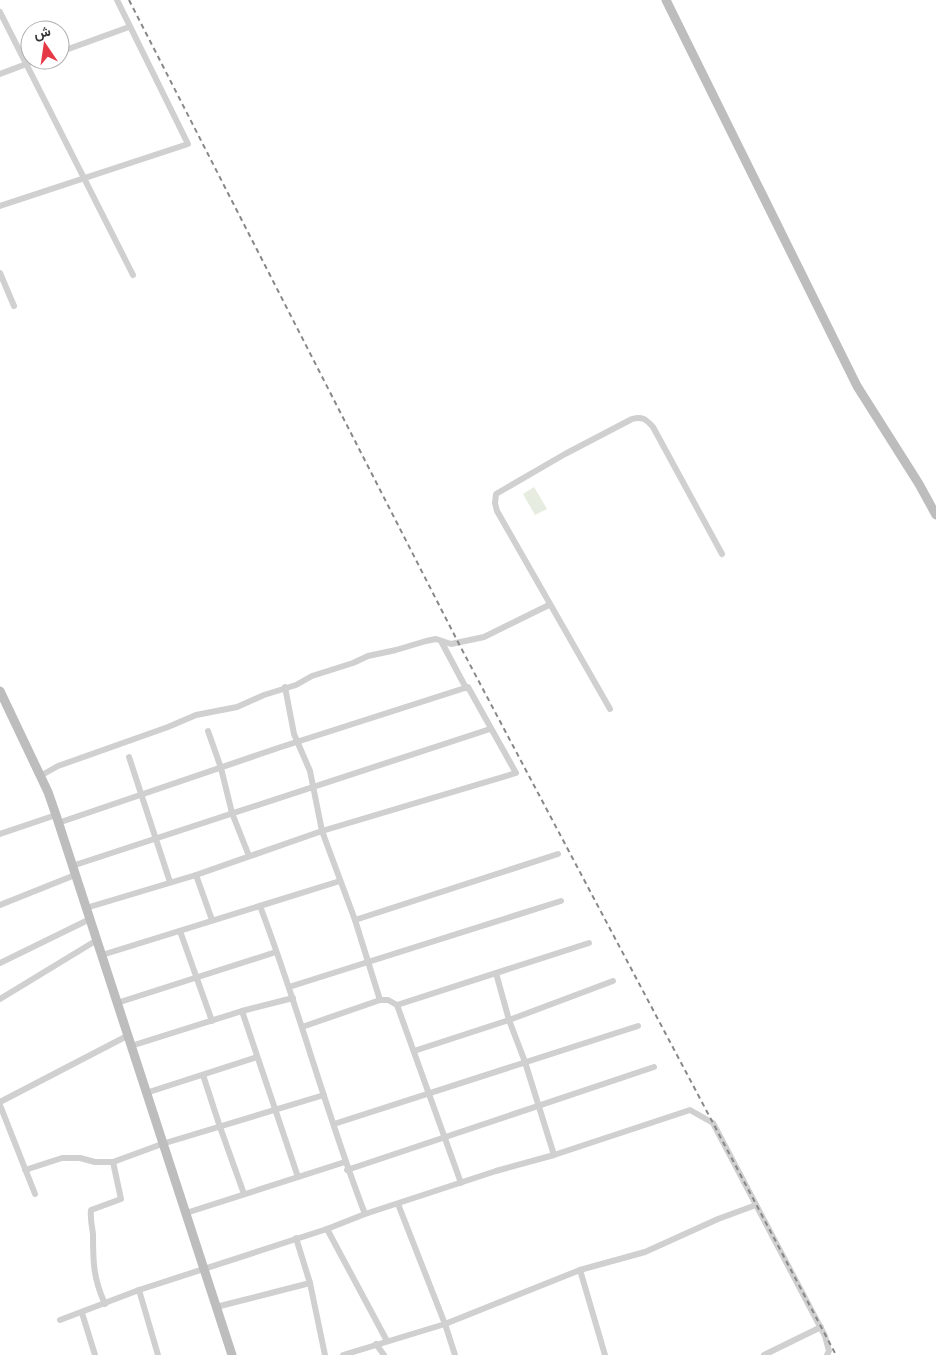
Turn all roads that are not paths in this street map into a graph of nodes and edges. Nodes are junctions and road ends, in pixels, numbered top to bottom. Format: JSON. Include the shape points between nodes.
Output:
{"nodes":[{"id":1,"x":117,"y":0,"type":"edge"},
{"id":2,"x":666,"y":0,"type":"edge"},
{"id":3,"x":0,"y":12,"type":"edge"},
{"id":4,"x":129,"y":27,"type":"junction"},
{"id":5,"x":70,"y":48,"type":"edge"},
{"id":6,"x":20,"y":51,"type":"edge"},
{"id":7,"x":20,"y":67,"type":"edge"},
{"id":8,"x":30,"y":70,"type":"edge"},
{"id":9,"x":0,"y":74,"type":"edge"},
{"id":10,"x":84,"y":178,"type":"junction"},
{"id":11,"x":0,"y":206,"type":"edge"},
{"id":12,"x":0,"y":273,"type":"edge"},
{"id":13,"x":133,"y":275,"type":"dead end"},
{"id":14,"x":14,"y":306,"type":"dead end"},
{"id":15,"x":936,"y":515,"type":"edge"},
{"id":16,"x":722,"y":554,"type":"dead end"},
{"id":17,"x":549,"y":605,"type":"junction"},
{"id":18,"x":442,"y":641,"type":"junction"},
{"id":19,"x":285,"y":687,"type":"junction"},
{"id":20,"x":466,"y":688,"type":"junction"},
{"id":21,"x":1,"y":694,"type":"edge"},
{"id":22,"x":610,"y":709,"type":"dead end"},
{"id":23,"x":490,"y":729,"type":"junction"},
{"id":24,"x":208,"y":731,"type":"dead end"},
{"id":25,"x":298,"y":742,"type":"junction"},
{"id":26,"x":130,"y":756,"type":"dead end"},
{"id":27,"x":221,"y":768,"type":"junction"},
{"id":28,"x":40,"y":776,"type":"junction"},
{"id":29,"x":313,"y":787,"type":"junction"},
{"id":30,"x":142,"y":795,"type":"junction"},
{"id":31,"x":232,"y":813,"type":"junction"},
{"id":32,"x":57,"y":819,"type":"junction"},
{"id":33,"x":322,"y":831,"type":"junction"},
{"id":34,"x":0,"y":834,"type":"edge"},
{"id":35,"x":156,"y":838,"type":"junction"},
{"id":36,"x":558,"y":854,"type":"dead end"},
{"id":37,"x":249,"y":856,"type":"junction"},
{"id":38,"x":74,"y":871,"type":"junction"},
{"id":39,"x":196,"y":875,"type":"junction"},
{"id":40,"x":170,"y":882,"type":"junction"},
{"id":41,"x":340,"y":882,"type":"junction"},
{"id":42,"x":561,"y":902,"type":"dead end"},
{"id":43,"x":0,"y":905,"type":"edge"},
{"id":44,"x":260,"y":906,"type":"junction"},
{"id":45,"x":86,"y":908,"type":"junction"},
{"id":46,"x":90,"y":919,"type":"junction"},
{"id":47,"x":212,"y":920,"type":"junction"},
{"id":48,"x":355,"y":920,"type":"junction"},
{"id":49,"x":180,"y":931,"type":"junction"},
{"id":50,"x":97,"y":940,"type":"junction"},
{"id":51,"x":589,"y":943,"type":"dead end"},
{"id":52,"x":276,"y":952,"type":"junction"},
{"id":53,"x":102,"y":955,"type":"junction"},
{"id":54,"x":367,"y":962,"type":"junction"},
{"id":55,"x":0,"y":963,"type":"edge"},
{"id":56,"x":496,"y":973,"type":"junction"},
{"id":57,"x":198,"y":977,"type":"junction"},
{"id":58,"x":613,"y":981,"type":"dead end"},
{"id":59,"x":289,"y":987,"type":"junction"},
{"id":60,"x":292,"y":998,"type":"junction"},
{"id":61,"x":0,"y":999,"type":"edge"},
{"id":62,"x":380,"y":1000,"type":"junction"},
{"id":63,"x":117,"y":1003,"type":"junction"},
{"id":64,"x":397,"y":1005,"type":"junction"},
{"id":65,"x":242,"y":1012,"type":"junction"},
{"id":66,"x":509,"y":1020,"type":"junction"},
{"id":67,"x":212,"y":1021,"type":"junction"},
{"id":68,"x":638,"y":1026,"type":"dead end"},
{"id":69,"x":302,"y":1027,"type":"junction"},
{"id":70,"x":127,"y":1036,"type":"junction"},
{"id":71,"x":131,"y":1046,"type":"junction"},
{"id":72,"x":414,"y":1051,"type":"junction"},
{"id":73,"x":257,"y":1057,"type":"junction"},
{"id":74,"x":525,"y":1062,"type":"junction"},
{"id":75,"x":654,"y":1067,"type":"dead end"},
{"id":76,"x":203,"y":1075,"type":"junction"},
{"id":77,"x":146,"y":1093,"type":"junction"},
{"id":78,"x":428,"y":1094,"type":"junction"},
{"id":79,"x":324,"y":1095,"type":"junction"},
{"id":80,"x":0,"y":1104,"type":"edge"},
{"id":81,"x":538,"y":1107,"type":"junction"},
{"id":82,"x":276,"y":1110,"type":"junction"},
{"id":83,"x":334,"y":1124,"type":"junction"},
{"id":84,"x":220,"y":1127,"type":"junction"},
{"id":85,"x":443,"y":1137,"type":"junction"},
{"id":86,"x":162,"y":1144,"type":"junction"},
{"id":87,"x":554,"y":1155,"type":"junction"},
{"id":88,"x":112,"y":1162,"type":"junction"},
{"id":89,"x":345,"y":1162,"type":"junction"},
{"id":90,"x":25,"y":1170,"type":"junction"},
{"id":91,"x":348,"y":1170,"type":"junction"},
{"id":92,"x":298,"y":1178,"type":"junction"},
{"id":93,"x":460,"y":1183,"type":"junction"},
{"id":94,"x":35,"y":1194,"type":"dead end"},
{"id":95,"x":244,"y":1194,"type":"junction"},
{"id":96,"x":398,"y":1204,"type":"junction"},
{"id":97,"x":756,"y":1205,"type":"junction"},
{"id":98,"x":186,"y":1213,"type":"junction"},
{"id":99,"x":365,"y":1214,"type":"junction"},
{"id":100,"x":327,"y":1229,"type":"junction"},
{"id":101,"x":296,"y":1238,"type":"junction"},
{"id":102,"x":204,"y":1269,"type":"junction"},
{"id":103,"x":580,"y":1270,"type":"junction"},
{"id":104,"x":310,"y":1283,"type":"junction"},
{"id":105,"x":139,"y":1290,"type":"junction"},
{"id":106,"x":105,"y":1304,"type":"junction"},
{"id":107,"x":216,"y":1307,"type":"junction"},
{"id":108,"x":82,"y":1313,"type":"junction"},
{"id":109,"x":60,"y":1320,"type":"dead end"},
{"id":110,"x":445,"y":1324,"type":"junction"},
{"id":111,"x":820,"y":1327,"type":"junction"},
{"id":112,"x":387,"y":1341,"type":"junction"},
{"id":113,"x":376,"y":1344,"type":"junction"},
{"id":114,"x":95,"y":1355,"type":"edge"},
{"id":115,"x":158,"y":1355,"type":"edge"},
{"id":116,"x":232,"y":1355,"type":"edge"},
{"id":117,"x":325,"y":1355,"type":"edge"},
{"id":118,"x":343,"y":1355,"type":"edge"},
{"id":119,"x":384,"y":1355,"type":"edge"},
{"id":120,"x":454,"y":1355,"type":"edge"},
{"id":121,"x":605,"y":1355,"type":"edge"},
{"id":122,"x":764,"y":1355,"type":"edge"},
{"id":123,"x":827,"y":1355,"type":"edge"}],
"edges":[{"from":1,"to":4,"type":"street"},
{"from":2,"to":15,"type":"street","via":[[857,386]]},
{"from":3,"to":6,"type":"street"},
{"from":4,"to":5,"type":"street"},
{"from":4,"to":10,"type":"street","via":[[188,144]]},
{"from":7,"to":9,"type":"street"},
{"from":8,"to":10,"type":"street"},
{"from":10,"to":11,"type":"street"},
{"from":10,"to":13,"type":"street"},
{"from":12,"to":14,"type":"street"},
{"from":16,"to":17,"type":"street","via":[[652,427],[646,419],[632,418],[496,494],[497,511]]},
{"from":17,"to":18,"type":"street","via":[[484,637],[459,644]]},
{"from":17,"to":22,"type":"street"},
{"from":18,"to":19,"type":"street","via":[[426,641],[368,656]]},
{"from":18,"to":20,"type":"street"},
{"from":19,"to":25,"type":"street"},
{"from":19,"to":28,"type":"street","via":[[237,707],[196,715],[58,766]]},
{"from":20,"to":23,"type":"street"},
{"from":20,"to":25,"type":"street"},
{"from":21,"to":28,"type":"street"},
{"from":23,"to":29,"type":"street"},
{"from":23,"to":33,"type":"street","via":[[516,773]]},
{"from":24,"to":27,"type":"street"},
{"from":25,"to":27,"type":"street"},
{"from":25,"to":29,"type":"street"},
{"from":26,"to":30,"type":"street"},
{"from":27,"to":30,"type":"street"},
{"from":27,"to":31,"type":"street"},
{"from":28,"to":32,"type":"street"},
{"from":29,"to":31,"type":"street"},
{"from":29,"to":33,"type":"street"},
{"from":30,"to":32,"type":"street"},
{"from":30,"to":35,"type":"street"},
{"from":31,"to":35,"type":"street"},
{"from":31,"to":37,"type":"street"},
{"from":32,"to":34,"type":"street"},
{"from":32,"to":38,"type":"street"},
{"from":33,"to":37,"type":"street"},
{"from":33,"to":41,"type":"street"},
{"from":35,"to":38,"type":"street"},
{"from":35,"to":40,"type":"street"},
{"from":36,"to":48,"type":"street"},
{"from":37,"to":39,"type":"street"},
{"from":38,"to":43,"type":"street"},
{"from":38,"to":45,"type":"street"},
{"from":39,"to":40,"type":"street"},
{"from":39,"to":47,"type":"street"},
{"from":40,"to":45,"type":"street"},
{"from":41,"to":44,"type":"street"},
{"from":41,"to":48,"type":"street"},
{"from":42,"to":54,"type":"street"},
{"from":44,"to":47,"type":"street"},
{"from":44,"to":52,"type":"street"},
{"from":45,"to":46,"type":"street"},
{"from":46,"to":50,"type":"street"},
{"from":46,"to":55,"type":"street"},
{"from":47,"to":49,"type":"street"},
{"from":48,"to":54,"type":"street"},
{"from":49,"to":53,"type":"street"},
{"from":49,"to":57,"type":"street"},
{"from":50,"to":53,"type":"street"},
{"from":50,"to":61,"type":"street"},
{"from":51,"to":56,"type":"street"},
{"from":52,"to":57,"type":"street"},
{"from":52,"to":59,"type":"street"},
{"from":53,"to":63,"type":"street"},
{"from":54,"to":59,"type":"street"},
{"from":54,"to":62,"type":"street"},
{"from":56,"to":64,"type":"street"},
{"from":56,"to":66,"type":"street"},
{"from":57,"to":63,"type":"street"},
{"from":57,"to":67,"type":"street"},
{"from":58,"to":66,"type":"street"},
{"from":59,"to":60,"type":"street"},
{"from":60,"to":65,"type":"street"},
{"from":60,"to":69,"type":"street"},
{"from":62,"to":64,"type":"street"},
{"from":62,"to":69,"type":"street"},
{"from":63,"to":70,"type":"street"},
{"from":64,"to":72,"type":"street"},
{"from":65,"to":67,"type":"street"},
{"from":65,"to":73,"type":"street"},
{"from":66,"to":72,"type":"street"},
{"from":66,"to":74,"type":"street"},
{"from":67,"to":71,"type":"street"},
{"from":68,"to":74,"type":"street"},
{"from":69,"to":79,"type":"street"},
{"from":70,"to":71,"type":"street"},
{"from":70,"to":80,"type":"street"},
{"from":71,"to":77,"type":"street"},
{"from":72,"to":78,"type":"street"},
{"from":73,"to":76,"type":"street"},
{"from":73,"to":82,"type":"street"},
{"from":74,"to":78,"type":"street"},
{"from":74,"to":81,"type":"street"},
{"from":75,"to":81,"type":"street"},
{"from":76,"to":77,"type":"street"},
{"from":76,"to":84,"type":"street"},
{"from":77,"to":86,"type":"street"},
{"from":78,"to":83,"type":"street"},
{"from":78,"to":85,"type":"street"},
{"from":79,"to":82,"type":"street"},
{"from":79,"to":83,"type":"street"},
{"from":80,"to":90,"type":"street"},
{"from":81,"to":85,"type":"street"},
{"from":81,"to":87,"type":"street"},
{"from":82,"to":84,"type":"street"},
{"from":82,"to":92,"type":"street"},
{"from":83,"to":89,"type":"street"},
{"from":84,"to":86,"type":"street"},
{"from":84,"to":95,"type":"street"},
{"from":85,"to":91,"type":"street"},
{"from":85,"to":93,"type":"street"},
{"from":86,"to":88,"type":"street"},
{"from":86,"to":98,"type":"street"},
{"from":87,"to":93,"type":"street"},
{"from":87,"to":97,"type":"street","via":[[690,1110],[712,1123]]},
{"from":88,"to":90,"type":"street","via":[[62,1158]]},
{"from":88,"to":106,"type":"street","via":[[121,1199],[91,1210],[90,1215],[94,1273]]},
{"from":89,"to":91,"type":"street"},
{"from":89,"to":92,"type":"street"},
{"from":90,"to":94,"type":"street"},
{"from":91,"to":99,"type":"street"},
{"from":92,"to":95,"type":"street"},
{"from":93,"to":96,"type":"street"},
{"from":95,"to":98,"type":"street"},
{"from":96,"to":99,"type":"street"},
{"from":96,"to":110,"type":"street"},
{"from":97,"to":103,"type":"street","via":[[645,1252]]},
{"from":97,"to":111,"type":"street"},
{"from":98,"to":102,"type":"street"},
{"from":99,"to":100,"type":"street"},
{"from":100,"to":101,"type":"street"},
{"from":100,"to":112,"type":"street"},
{"from":101,"to":102,"type":"street"},
{"from":101,"to":104,"type":"street"},
{"from":102,"to":105,"type":"street"},
{"from":102,"to":107,"type":"street"},
{"from":103,"to":110,"type":"street"},
{"from":103,"to":121,"type":"street"},
{"from":104,"to":107,"type":"street"},
{"from":104,"to":117,"type":"street"},
{"from":105,"to":106,"type":"street"},
{"from":105,"to":115,"type":"street"},
{"from":106,"to":108,"type":"street"},
{"from":107,"to":116,"type":"street"},
{"from":108,"to":109,"type":"street"},
{"from":108,"to":114,"type":"street"},
{"from":110,"to":112,"type":"street"},
{"from":110,"to":120,"type":"street"},
{"from":111,"to":122,"type":"street"},
{"from":111,"to":123,"type":"street","via":[[829,1351]]},
{"from":112,"to":113,"type":"street"},
{"from":113,"to":118,"type":"street"},
{"from":113,"to":119,"type":"street"}]}
